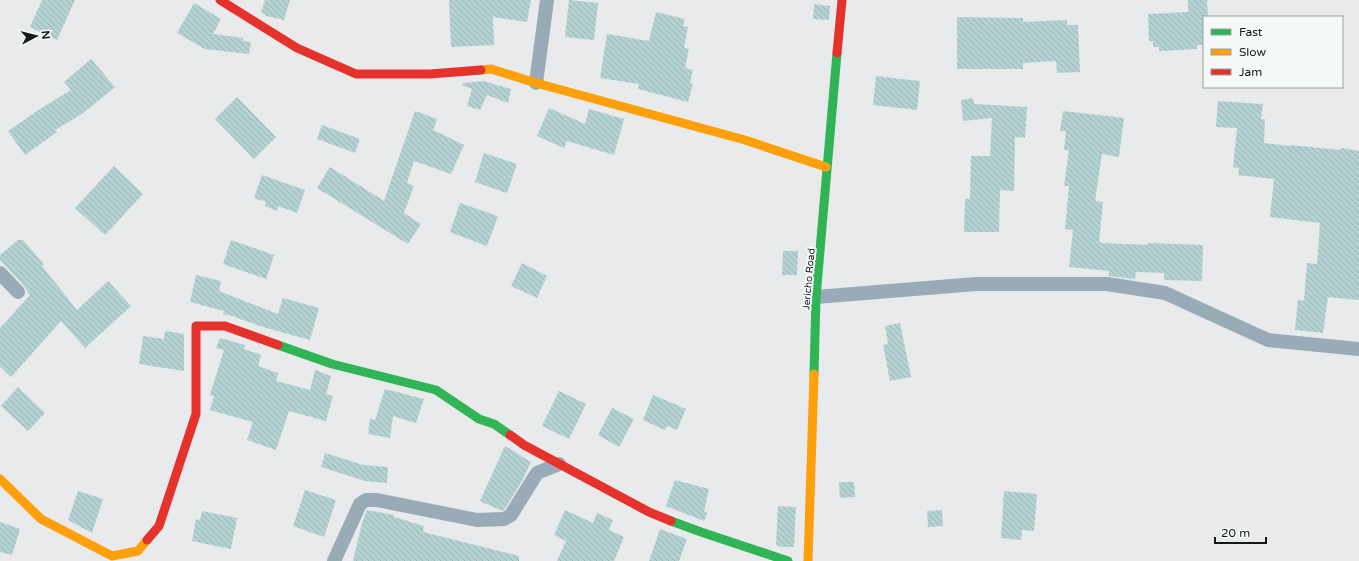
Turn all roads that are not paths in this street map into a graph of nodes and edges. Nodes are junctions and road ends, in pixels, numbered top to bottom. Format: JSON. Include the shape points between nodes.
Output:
{"nodes":[{"id":1,"x":220,"y":0,"type":"edge"},
{"id":2,"x":546,"y":0,"type":"edge"},
{"id":3,"x":842,"y":0,"type":"edge"},
{"id":4,"x":536,"y":83,"type":"junction"},
{"id":5,"x":826,"y":167,"type":"junction"},
{"id":6,"x":0,"y":273,"type":"edge"},
{"id":7,"x":18,"y":292,"type":"dead end"},
{"id":8,"x":816,"y":297,"type":"junction"},
{"id":9,"x":1359,"y":349,"type":"edge"},
{"id":10,"x":559,"y":464,"type":"junction"},
{"id":11,"x":0,"y":479,"type":"edge"},
{"id":12,"x":334,"y":561,"type":"edge"},
{"id":13,"x":788,"y":561,"type":"edge"},
{"id":14,"x":808,"y":561,"type":"edge"}],
"edges":[{"from":1,"to":4,"type":"street","via":[[297,48],[356,74],[430,74],[491,69]]},
{"from":2,"to":4,"type":"street"},
{"from":3,"to":5,"type":"street","name":"Jericho Road"},
{"from":4,"to":5,"type":"street","via":[[745,140]]},
{"from":5,"to":8,"type":"street","name":"Jericho Road"},
{"from":6,"to":7,"type":"street"},
{"from":8,"to":9,"type":"street","via":[[976,284],[1107,284],[1165,293],[1268,340]]},
{"from":8,"to":14,"type":"street","name":"Jericho Road"},
{"from":10,"to":11,"type":"street","via":[[524,445],[494,424],[479,419],[436,390],[332,364],[225,326],[196,326],[196,414],[159,526],[138,551],[112,556],[41,519]]},
{"from":10,"to":12,"type":"street","via":[[537,473],[511,515],[504,519],[477,520],[366,500],[360,504]]},
{"from":10,"to":13,"type":"street","via":[[649,512]]}]}
